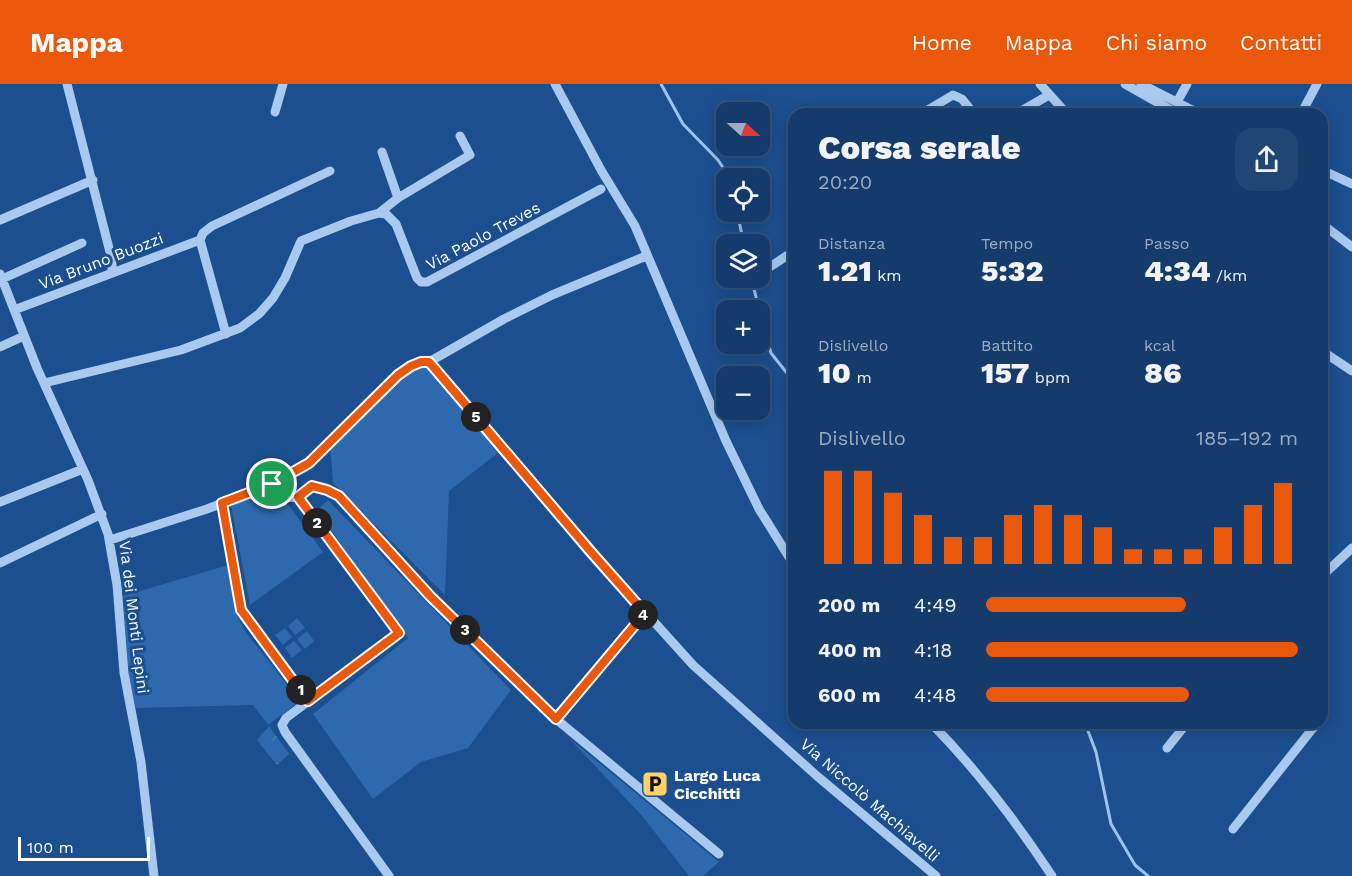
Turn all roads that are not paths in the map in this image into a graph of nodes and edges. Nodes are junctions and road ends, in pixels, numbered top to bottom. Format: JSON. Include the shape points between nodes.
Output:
{"nodes":[{"id":1,"x":68,"y":84,"type":"edge"},
{"id":2,"x":283,"y":84,"type":"edge"},
{"id":3,"x":555,"y":84,"type":"edge"},
{"id":4,"x":1040,"y":84,"type":"edge"},
{"id":5,"x":1125,"y":84,"type":"edge"},
{"id":6,"x":1141,"y":84,"type":"edge"},
{"id":7,"x":1187,"y":84,"type":"edge"},
{"id":8,"x":1317,"y":84,"type":"edge"},
{"id":9,"x":1049,"y":94,"type":"junction"},
{"id":10,"x":1177,"y":102,"type":"junction"},
{"id":11,"x":930,"y":108,"type":"edge"},
{"id":12,"x":969,"y":108,"type":"edge"},
{"id":13,"x":1026,"y":108,"type":"edge"},
{"id":14,"x":1062,"y":108,"type":"edge"},
{"id":15,"x":1167,"y":108,"type":"edge"},
{"id":16,"x":1188,"y":108,"type":"edge"},
{"id":17,"x":1304,"y":108,"type":"edge"},
{"id":18,"x":274,"y":112,"type":"dead end"},
{"id":19,"x":460,"y":136,"type":"dead end"},
{"id":20,"x":382,"y":152,"type":"dead end"},
{"id":21,"x":330,"y":171,"type":"dead end"},
{"id":22,"x":1328,"y":173,"type":"edge"},
{"id":23,"x":93,"y":180,"type":"junction"},
{"id":24,"x":1352,"y":184,"type":"edge"},
{"id":25,"x":601,"y":189,"type":"dead end"},
{"id":26,"x":398,"y":198,"type":"junction"},
{"id":27,"x":379,"y":213,"type":"junction"},
{"id":28,"x":0,"y":220,"type":"edge"},
{"id":29,"x":1328,"y":229,"type":"edge"},
{"id":30,"x":200,"y":240,"type":"junction"},
{"id":31,"x":82,"y":243,"type":"dead end"},
{"id":32,"x":1352,"y":247,"type":"edge"},
{"id":33,"x":788,"y":255,"type":"edge"},
{"id":34,"x":646,"y":256,"type":"junction"},
{"id":35,"x":770,"y":267,"type":"edge"},
{"id":36,"x":112,"y":272,"type":"junction"},
{"id":37,"x":1,"y":277,"type":"edge"},
{"id":38,"x":14,"y":310,"type":"junction"},
{"id":39,"x":226,"y":334,"type":"junction"},
{"id":40,"x":24,"y":336,"type":"junction"},
{"id":41,"x":0,"y":346,"type":"edge"},
{"id":42,"x":1328,"y":355,"type":"edge"},
{"id":43,"x":429,"y":362,"type":"junction"},
{"id":44,"x":1352,"y":371,"type":"edge"},
{"id":45,"x":44,"y":383,"type":"junction"},
{"id":46,"x":84,"y":469,"type":"junction"},
{"id":47,"x":272,"y":484,"type":"junction"},
{"id":48,"x":298,"y":497,"type":"junction"},
{"id":49,"x":0,"y":501,"type":"edge"},
{"id":50,"x":222,"y":503,"type":"junction"},
{"id":51,"x":102,"y":514,"type":"junction"},
{"id":52,"x":110,"y":540,"type":"junction"},
{"id":53,"x":1352,"y":548,"type":"edge"},
{"id":54,"x":788,"y":556,"type":"edge"},
{"id":55,"x":0,"y":563,"type":"edge"},
{"id":56,"x":1328,"y":570,"type":"edge"},
{"id":57,"x":645,"y":613,"type":"junction"},
{"id":58,"x":308,"y":701,"type":"junction"},
{"id":59,"x":556,"y":719,"type":"junction"},
{"id":60,"x":937,"y":729,"type":"edge"},
{"id":61,"x":1182,"y":729,"type":"edge"},
{"id":62,"x":1312,"y":729,"type":"edge"},
{"id":63,"x":1167,"y":748,"type":"dead end"},
{"id":64,"x":1233,"y":829,"type":"dead end"},
{"id":65,"x":719,"y":854,"type":"dead end"},
{"id":66,"x":154,"y":876,"type":"edge"},
{"id":67,"x":389,"y":876,"type":"edge"},
{"id":68,"x":936,"y":876,"type":"edge"},
{"id":69,"x":1052,"y":876,"type":"edge"}],
"edges":[{"from":1,"to":23,"type":"street"},
{"from":2,"to":18,"type":"street"},
{"from":3,"to":34,"type":"street","via":[[632,219]]},
{"from":4,"to":9,"type":"street"},
{"from":5,"to":15,"type":"street"},
{"from":6,"to":10,"type":"street"},
{"from":7,"to":10,"type":"street"},
{"from":8,"to":17,"type":"street"},
{"from":9,"to":13,"type":"street"},
{"from":9,"to":14,"type":"street"},
{"from":10,"to":16,"type":"street"},
{"from":11,"to":12,"type":"street","via":[[953,95]]},
{"from":19,"to":26,"type":"street","via":[[470,155]]},
{"from":20,"to":26,"type":"street"},
{"from":21,"to":30,"type":"street","via":[[212,226]]},
{"from":22,"to":24,"type":"street"},
{"from":23,"to":28,"type":"street"},
{"from":23,"to":36,"type":"street"},
{"from":25,"to":27,"type":"street","name":"Via Paolo Treves","via":[[427,282],[417,278],[394,220]]},
{"from":26,"to":27,"type":"street"},
{"from":27,"to":39,"type":"street","via":[[301,241],[268,304],[250,322]]},
{"from":29,"to":32,"type":"street"},
{"from":30,"to":36,"type":"street","name":"Via Bruno Buozzi"},
{"from":30,"to":39,"type":"street"},
{"from":31,"to":37,"type":"street"},
{"from":33,"to":35,"type":"street"},
{"from":34,"to":43,"type":"street","via":[[552,295]]},
{"from":34,"to":54,"type":"street","via":[[726,441],[759,509]]},
{"from":36,"to":38,"type":"street","name":"Via Bruno Buozzi"},
{"from":37,"to":38,"type":"street","name":"Via dei Monti Lepini"},
{"from":38,"to":40,"type":"street","name":"Via dei Monti Lepini"},
{"from":39,"to":45,"type":"street","via":[[181,351]]},
{"from":40,"to":41,"type":"street"},
{"from":40,"to":45,"type":"street","name":"Via dei Monti Lepini"},
{"from":42,"to":44,"type":"street"},
{"from":43,"to":47,"type":"street","via":[[414,364],[401,373],[309,463]]},
{"from":43,"to":57,"type":"street","name":"Via Niccolò Machiavelli"},
{"from":45,"to":46,"type":"street","name":"Via dei Monti Lepini"},
{"from":46,"to":49,"type":"street"},
{"from":46,"to":51,"type":"street","name":"Via dei Monti Lepini"},
{"from":47,"to":48,"type":"street","via":[[283,497]]},
{"from":47,"to":50,"type":"street"},
{"from":48,"to":58,"type":"street","via":[[399,633]]},
{"from":48,"to":59,"type":"street","via":[[312,486],[339,496],[430,596]]},
{"from":50,"to":52,"type":"street"},
{"from":50,"to":58,"type":"street","via":[[241,610]]},
{"from":51,"to":52,"type":"street","name":"Via dei Monti Lepini"},
{"from":51,"to":55,"type":"street"},
{"from":52,"to":66,"type":"street","name":"Via dei Monti Lepini","via":[[124,673],[141,762]]},
{"from":53,"to":56,"type":"street"},
{"from":57,"to":59,"type":"street"},
{"from":57,"to":68,"type":"street","name":"Via Niccolò Machiavelli","via":[[693,665]]},
{"from":58,"to":67,"type":"street","via":[[286,718],[283,729]]},
{"from":59,"to":65,"type":"street"},
{"from":60,"to":69,"type":"street","via":[[989,788]]},
{"from":61,"to":63,"type":"street"},
{"from":62,"to":64,"type":"street"}]}
